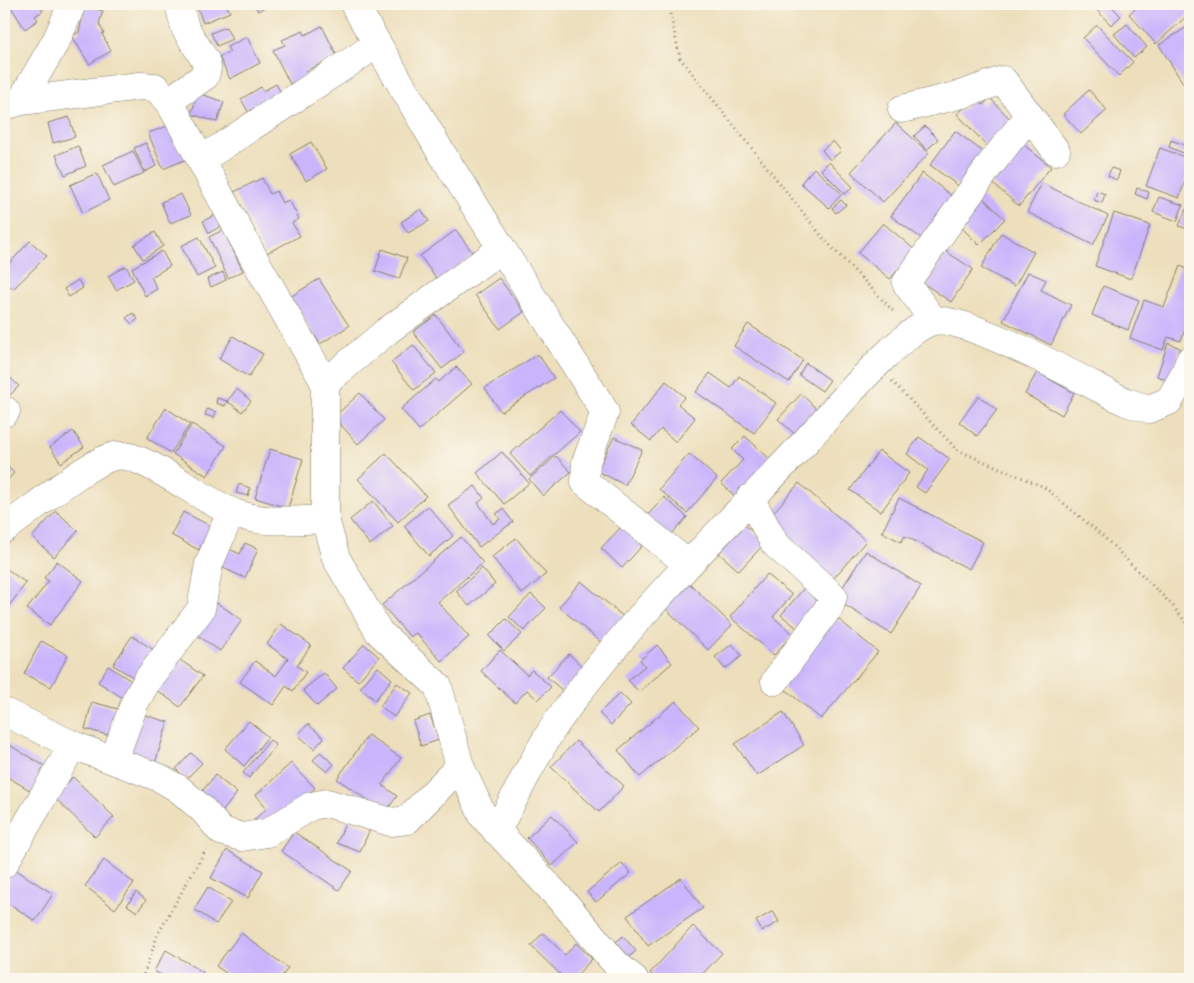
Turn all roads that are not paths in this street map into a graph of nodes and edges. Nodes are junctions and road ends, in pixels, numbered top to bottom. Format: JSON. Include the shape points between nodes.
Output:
{"nodes":[{"id":1,"x":72,"y":4,"type":"edge"},
{"id":2,"x":179,"y":4,"type":"edge"},
{"id":3,"x":354,"y":4,"type":"edge"},
{"id":4,"x":376,"y":45,"type":"junction"},
{"id":5,"x":170,"y":101,"type":"junction"},
{"id":6,"x":13,"y":103,"type":"edge"},
{"id":7,"x":902,"y":109,"type":"dead end"},
{"id":8,"x":1033,"y":122,"type":"junction"},
{"id":9,"x":1056,"y":151,"type":"dead end"},
{"id":10,"x":201,"y":160,"type":"junction"},
{"id":11,"x":501,"y":249,"type":"junction"},
{"id":12,"x":924,"y":327,"type":"junction"},
{"id":13,"x":1190,"y":360,"type":"edge"},
{"id":14,"x":325,"y":383,"type":"junction"},
{"id":15,"x":750,"y":498,"type":"junction"},
{"id":16,"x":231,"y":512,"type":"junction"},
{"id":17,"x":325,"y":519,"type":"junction"},
{"id":18,"x":4,"y":529,"type":"edge"},
{"id":19,"x":687,"y":563,"type":"junction"},
{"id":20,"x":775,"y":681,"type":"dead end"},
{"id":21,"x":4,"y":712,"type":"edge"},
{"id":22,"x":73,"y":745,"type":"junction"},
{"id":23,"x":114,"y":759,"type":"junction"},
{"id":24,"x":460,"y":766,"type":"junction"},
{"id":25,"x":496,"y":831,"type":"junction"},
{"id":26,"x":4,"y":864,"type":"edge"},
{"id":27,"x":634,"y":979,"type":"edge"}],
"edges":[{"from":1,"to":6,"type":"street","via":[[57,39]]},
{"from":2,"to":5,"type":"street","via":[[185,28],[207,68],[205,76]]},
{"from":3,"to":4,"type":"street"},
{"from":4,"to":10,"type":"street"},
{"from":4,"to":11,"type":"street"},
{"from":5,"to":6,"type":"street","via":[[155,87],[140,86]]},
{"from":5,"to":10,"type":"street"},
{"from":7,"to":8,"type":"street","via":[[964,94],[1003,80]]},
{"from":8,"to":9,"type":"street"},
{"from":8,"to":12,"type":"street","via":[[1020,127],[990,165],[906,283]]},
{"from":10,"to":14,"type":"street"},
{"from":11,"to":14,"type":"street","via":[[387,331]]},
{"from":11,"to":19,"type":"street","via":[[605,412],[586,462],[585,482]]},
{"from":12,"to":13,"type":"street","via":[[961,324],[995,337],[1126,402],[1149,409],[1168,401]]},
{"from":12,"to":15,"type":"street","via":[[876,365]]},
{"from":14,"to":17,"type":"street"},
{"from":15,"to":19,"type":"street"},
{"from":15,"to":20,"type":"street","via":[[775,544],[833,596],[830,606]]},
{"from":16,"to":17,"type":"street","via":[[250,518],[276,520]]},
{"from":16,"to":18,"type":"street","via":[[126,455],[101,460]]},
{"from":16,"to":23,"type":"street","via":[[210,564],[201,609],[148,679],[135,702]]},
{"from":17,"to":24,"type":"street","via":[[336,558],[379,632],[438,686]]},
{"from":19,"to":25,"type":"street","via":[[556,724]]},
{"from":21,"to":22,"type":"street"},
{"from":22,"to":23,"type":"street"},
{"from":22,"to":26,"type":"street"},
{"from":23,"to":24,"type":"street","via":[[179,789],[204,810],[221,831],[242,837],[267,833],[311,806],[327,803],[391,822],[407,820]]},
{"from":24,"to":25,"type":"street","via":[[483,816]]},
{"from":25,"to":27,"type":"street","via":[[617,965]]}]}
